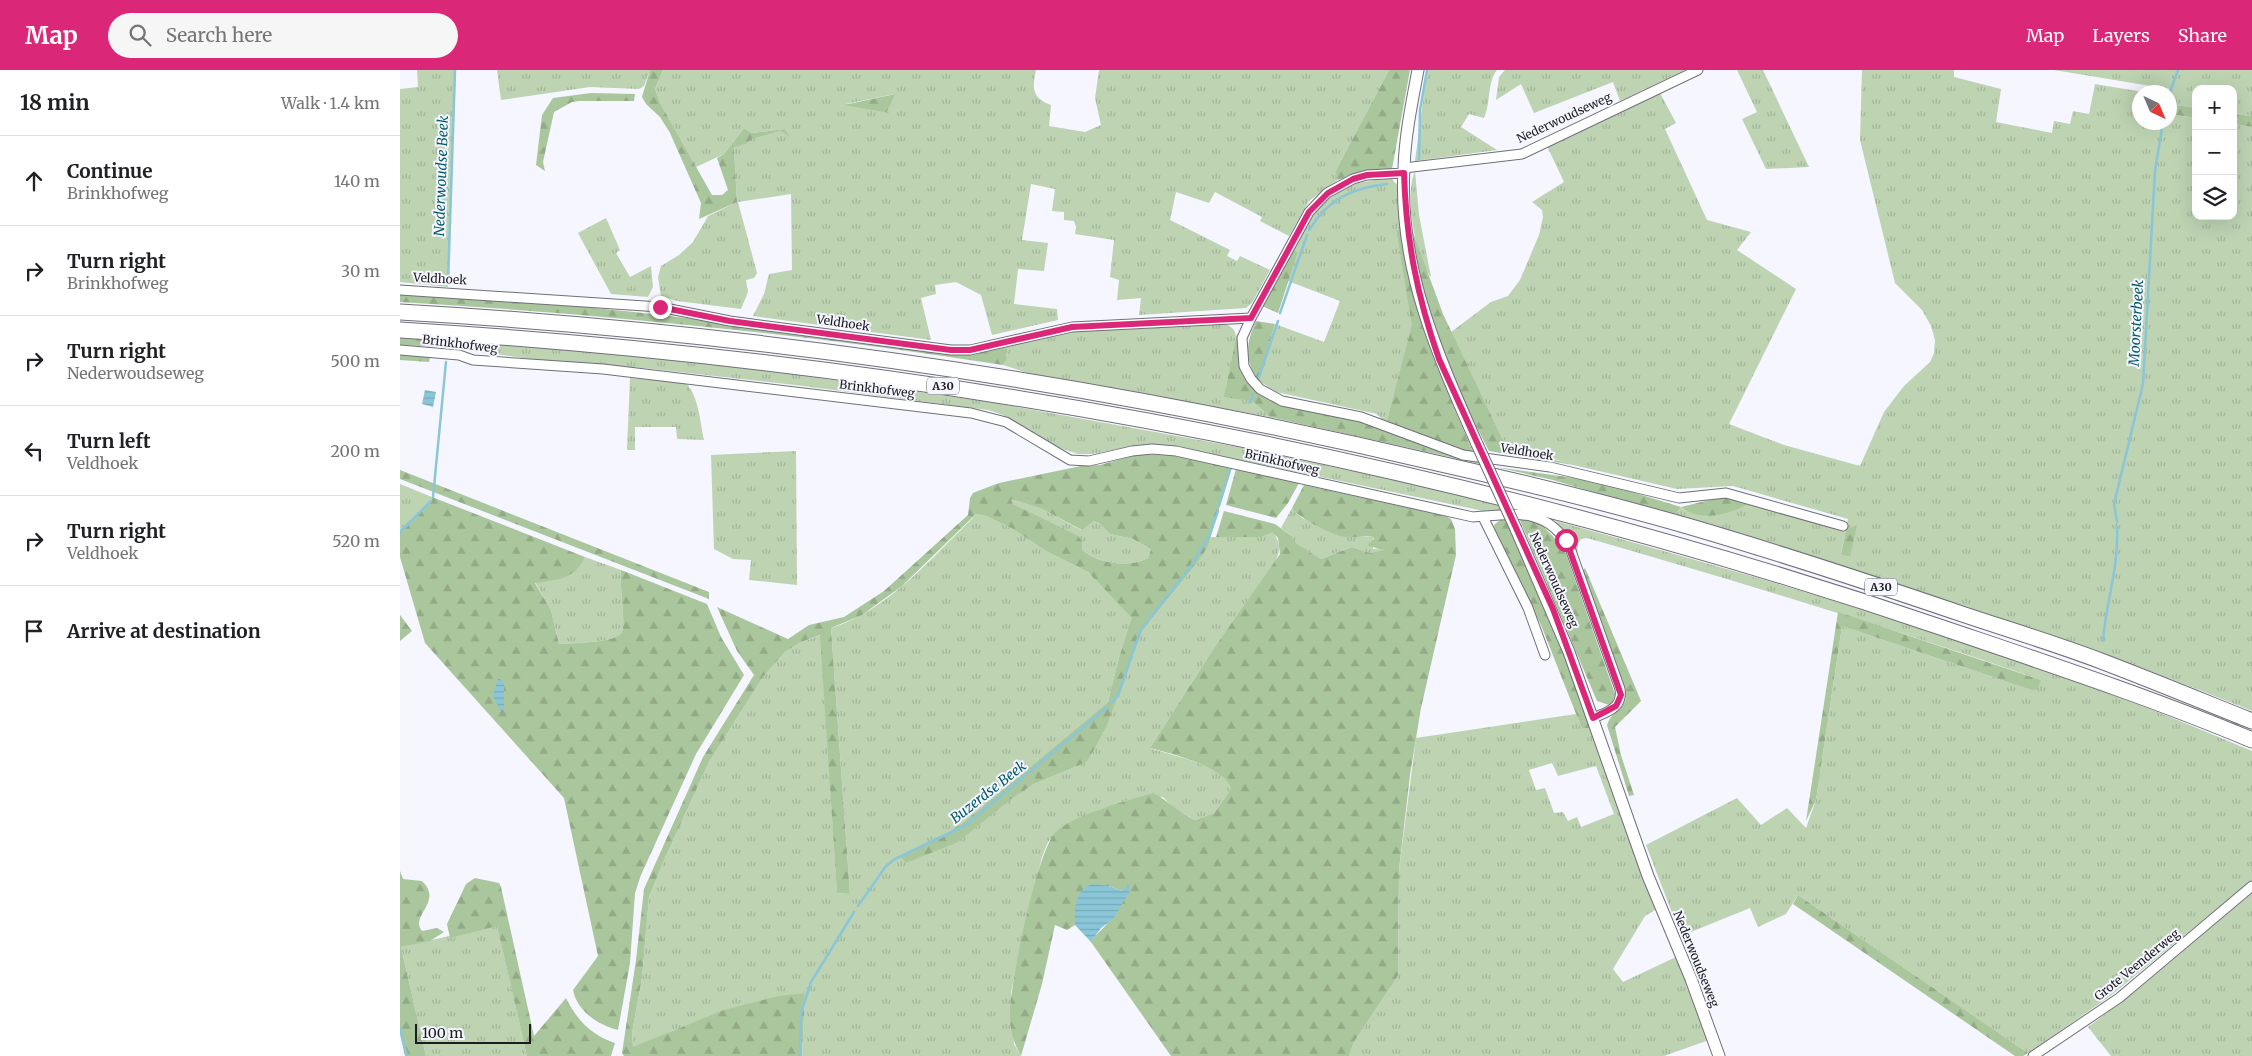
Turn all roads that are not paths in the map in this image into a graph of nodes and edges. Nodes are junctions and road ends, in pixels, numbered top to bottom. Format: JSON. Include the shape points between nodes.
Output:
{"nodes":[{"id":1,"x":1418,"y":70,"type":"edge"},
{"id":2,"x":1698,"y":70,"type":"edge"},
{"id":3,"x":1404,"y":170,"type":"junction"},
{"id":4,"x":400,"y":290,"type":"edge"},
{"id":5,"x":400,"y":312,"type":"edge"},
{"id":6,"x":1251,"y":318,"type":"junction"},
{"id":7,"x":400,"y":330,"type":"edge"},
{"id":8,"x":400,"y":350,"type":"edge"},
{"id":9,"x":1483,"y":517,"type":"junction"},
{"id":10,"x":1843,"y":526,"type":"dead end"},
{"id":11,"x":1545,"y":655,"type":"dead end"},
{"id":12,"x":1593,"y":718,"type":"junction"},
{"id":13,"x":2252,"y":721,"type":"edge"},
{"id":14,"x":2252,"y":740,"type":"edge"},
{"id":15,"x":2252,"y":886,"type":"edge"},
{"id":16,"x":1719,"y":1056,"type":"edge"},
{"id":17,"x":2033,"y":1056,"type":"edge"}],
"edges":[{"from":1,"to":3,"type":"street","name":"Nederwoudseweg","via":[[1408,120]]},
{"from":2,"to":3,"type":"street","name":"Nederwoudseweg","via":[[1522,154]]},
{"from":3,"to":6,"type":"street","name":"Veldhoek","via":[[1353,179],[1323,197],[1309,212]]},
{"from":3,"to":12,"type":"street","name":"Nederwoudseweg","bridge":true,"via":[[1407,229],[1418,296],[1439,359],[1553,609]]},
{"from":4,"to":6,"type":"street","name":"Veldhoek","via":[[660,307],[730,321],[951,350],[970,350],[1072,327]]},
{"from":5,"to":13,"type":"highway","number":"A30","via":[[602,326],[895,361],[1181,406],[1352,442],[1503,477],[1691,527],[2096,659]]},
{"from":6,"to":10,"type":"street","name":"Veldhoek","via":[[1242,338],[1244,366],[1260,389],[1282,400],[1361,417],[1463,455],[1550,468],[1679,498],[1726,493]]},
{"from":7,"to":14,"type":"highway","number":"A30","via":[[609,345],[886,377],[1020,397],[1346,460],[1684,546],[1858,598],[2090,678]]},
{"from":8,"to":9,"type":"street","name":"Brinkhofweg","via":[[459,355],[473,360],[612,370],[971,413],[1006,422],[1070,460],[1089,461],[1152,449],[1176,451]]},
{"from":9,"to":11,"type":"street","via":[[1528,608]]},
{"from":9,"to":12,"type":"street","name":"Brinkhofweg","via":[[1516,513],[1533,516],[1566,540],[1621,695],[1616,706]]},
{"from":12,"to":16,"type":"street","name":"Nederwoudseweg","via":[[1644,867]]},
{"from":15,"to":17,"type":"street","name":"Grote Veenderweg","via":[[2119,998]]}]}
